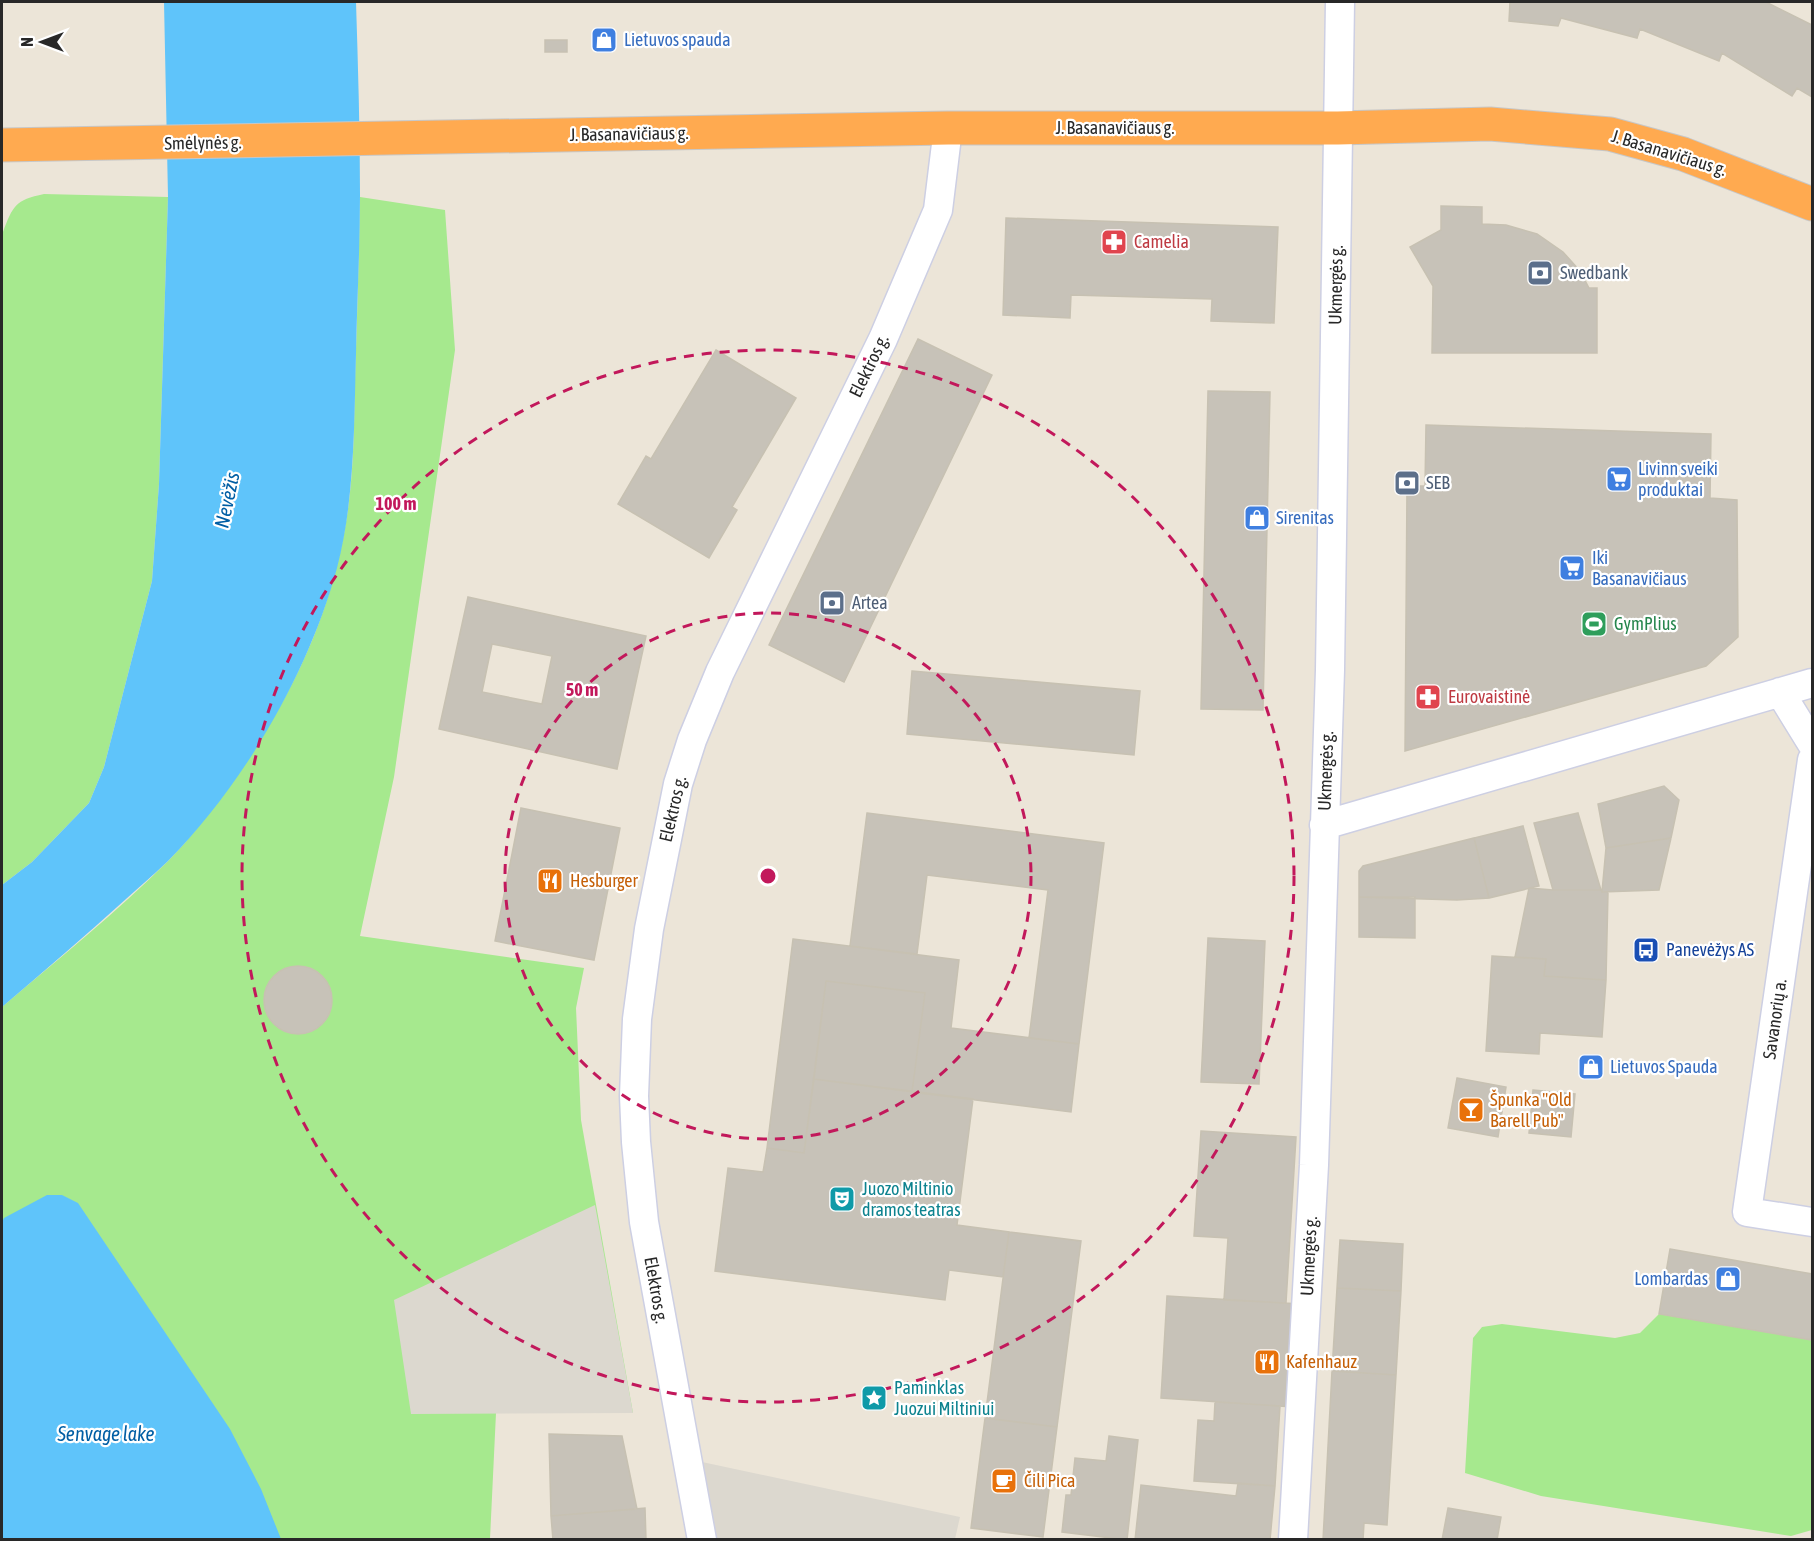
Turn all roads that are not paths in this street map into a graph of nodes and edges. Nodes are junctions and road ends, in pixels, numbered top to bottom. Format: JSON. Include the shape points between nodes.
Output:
{"nodes":[{"id":1,"x":1340,"y":2,"type":"edge"},
{"id":2,"x":948,"y":128,"type":"junction"},
{"id":3,"x":1338,"y":128,"type":"junction"},
{"id":4,"x":404,"y":139,"type":"joint"},
{"id":5,"x":2,"y":145,"type":"edge"},
{"id":6,"x":1812,"y":204,"type":"edge"},
{"id":7,"x":1812,"y":683,"type":"edge"},
{"id":8,"x":1780,"y":692,"type":"junction"},
{"id":9,"x":1812,"y":744,"type":"edge"},
{"id":10,"x":1812,"y":760,"type":"edge"},
{"id":11,"x":1324,"y":825,"type":"junction"},
{"id":12,"x":1812,"y":1222,"type":"edge"},
{"id":13,"x":702,"y":1539,"type":"edge"},
{"id":14,"x":1293,"y":1539,"type":"edge"}],
"edges":[{"from":1,"to":3,"type":"street","name":"Ukmergės g."},
{"from":2,"to":3,"type":"highway","name":"J. Basanavičiaus g."},
{"from":2,"to":4,"type":"highway","name":"J. Basanavičiaus g."},
{"from":2,"to":13,"type":"street","name":"Elektros g.","via":[[938,210],[883,339],[710,691],[678,784],[649,929],[637,1019],[636,1142],[644,1222]]},
{"from":3,"to":6,"type":"highway","name":"J. Basanavičiaus g.","via":[[1490,124],[1610,134],[1683,154]]},
{"from":3,"to":11,"type":"street","name":"Ukmergės g."},
{"from":4,"to":5,"type":"highway","name":"Smėlynės g."},
{"from":7,"to":8,"type":"street"},
{"from":8,"to":9,"type":"street"},
{"from":8,"to":11,"type":"street"},
{"from":10,"to":12,"type":"street","name":"Savanorių a.","via":[[1747,1212]]},
{"from":11,"to":14,"type":"street","name":"Ukmergės g.","via":[[1314,1165]]}]}
